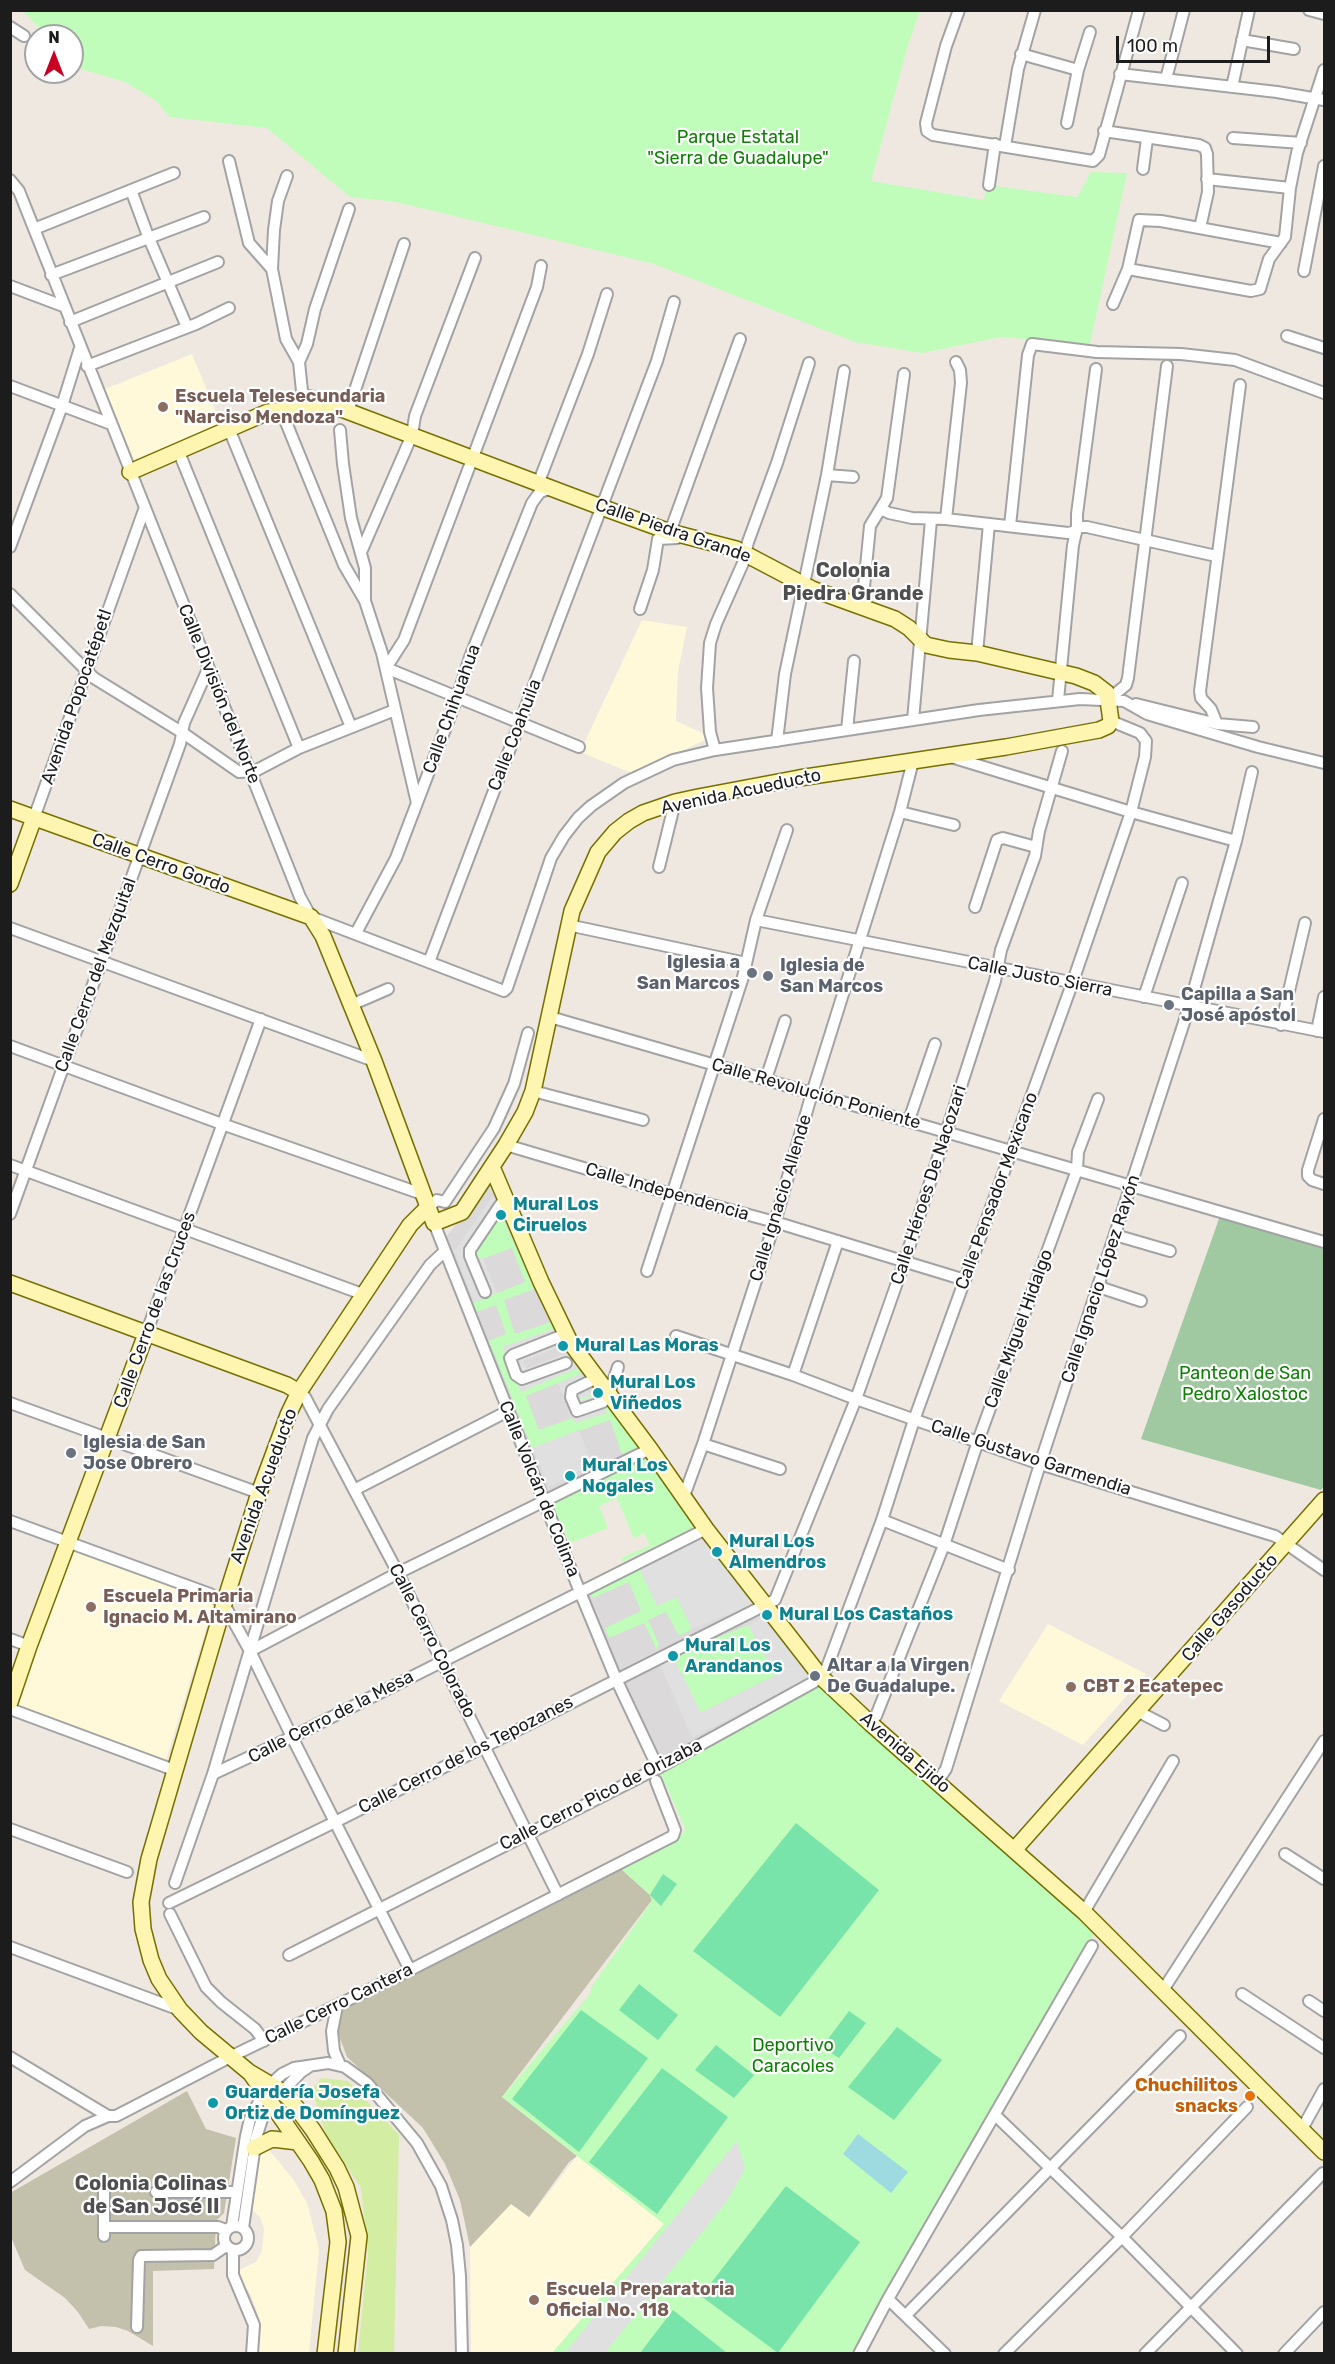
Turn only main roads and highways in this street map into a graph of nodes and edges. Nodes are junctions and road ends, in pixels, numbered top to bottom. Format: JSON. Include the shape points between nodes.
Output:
{"nodes":[{"id":1,"x":130,"y":472,"type":"road end"},
{"id":2,"x":1111,"y":720,"type":"joint"},
{"id":3,"x":10,"y":809,"type":"edge"},
{"id":4,"x":34,"y":818,"type":"junction"},
{"id":5,"x":10,"y":884,"type":"edge"},
{"id":6,"x":311,"y":917,"type":"joint"},
{"id":7,"x":492,"y":1167,"type":"junction"},
{"id":8,"x":425,"y":1201,"type":"junction"},
{"id":9,"x":434,"y":1224,"type":"joint"},
{"id":10,"x":10,"y":1283,"type":"edge"},
{"id":11,"x":146,"y":1334,"type":"junction"},
{"id":12,"x":299,"y":1392,"type":"junction"},
{"id":13,"x":1324,"y":1500,"type":"edge"},
{"id":14,"x":10,"y":1702,"type":"edge"},
{"id":15,"x":1015,"y":1849,"type":"junction"},
{"id":16,"x":272,"y":2094,"type":"junction"},
{"id":17,"x":298,"y":2142,"type":"junction"},
{"id":18,"x":254,"y":2148,"type":"road end"},
{"id":19,"x":1324,"y":2152,"type":"edge"},
{"id":20,"x":325,"y":2354,"type":"edge"},
{"id":21,"x":346,"y":2354,"type":"edge"}],
"edges":[{"from":1,"to":2,"type":"main road","name":"Calle Piedra Grande","via":[[252,418],[281,410],[327,406],[348,411],[670,532],[736,549],[803,585],[904,624],[926,645],[977,653],[1094,683],[1107,693]]},
{"from":2,"to":7,"type":"main road","name":"Avenida Acueducto","via":[[1099,730],[675,802],[629,821],[606,842],[592,863],[568,925],[533,1091]]},
{"from":3,"to":4,"type":"main road","name":"Calle Cerro Gordo"},
{"from":4,"to":5,"type":"main road","name":"Avenida Popocatépetl"},
{"from":4,"to":6,"type":"main road","name":"Calle Cerro Gordo"},
{"from":6,"to":8,"type":"main road","name":"Calle División del Norte","via":[[323,936],[397,1118]]},
{"from":7,"to":9,"type":"main road","name":"Avenida Acueducto","via":[[462,1212]]},
{"from":7,"to":15,"type":"main road","name":"Avenida Ejido","via":[[566,1334],[606,1398],[650,1449],[764,1606],[821,1677]]},
{"from":8,"to":9,"type":"main road","name":"Calle Volcán de Colima"},
{"from":8,"to":12,"type":"main road","name":"Avenida Acueducto"},
{"from":10,"to":11,"type":"main road"},
{"from":11,"to":12,"type":"main road"},
{"from":11,"to":14,"type":"main road","name":"Calle Cerro de las Cruces"},
{"from":12,"to":16,"type":"main road","name":"Avenida Acueducto","via":[[259,1493],[224,1604],[174,1770],[141,1902],[147,1947],[159,1979],[180,2010]]},
{"from":13,"to":15,"type":"main road","name":"Calle Gasoducto"},
{"from":15,"to":19,"type":"main road","name":"Avenida Ejido","via":[[1084,1912]]},
{"from":16,"to":17,"type":"main road"},
{"from":16,"to":21,"type":"main road","via":[[313,2130],[337,2168],[352,2204],[359,2236]]},
{"from":17,"to":18,"type":"main road","via":[[272,2139]]},
{"from":17,"to":20,"type":"main road","via":[[322,2180],[337,2227]]}]}
